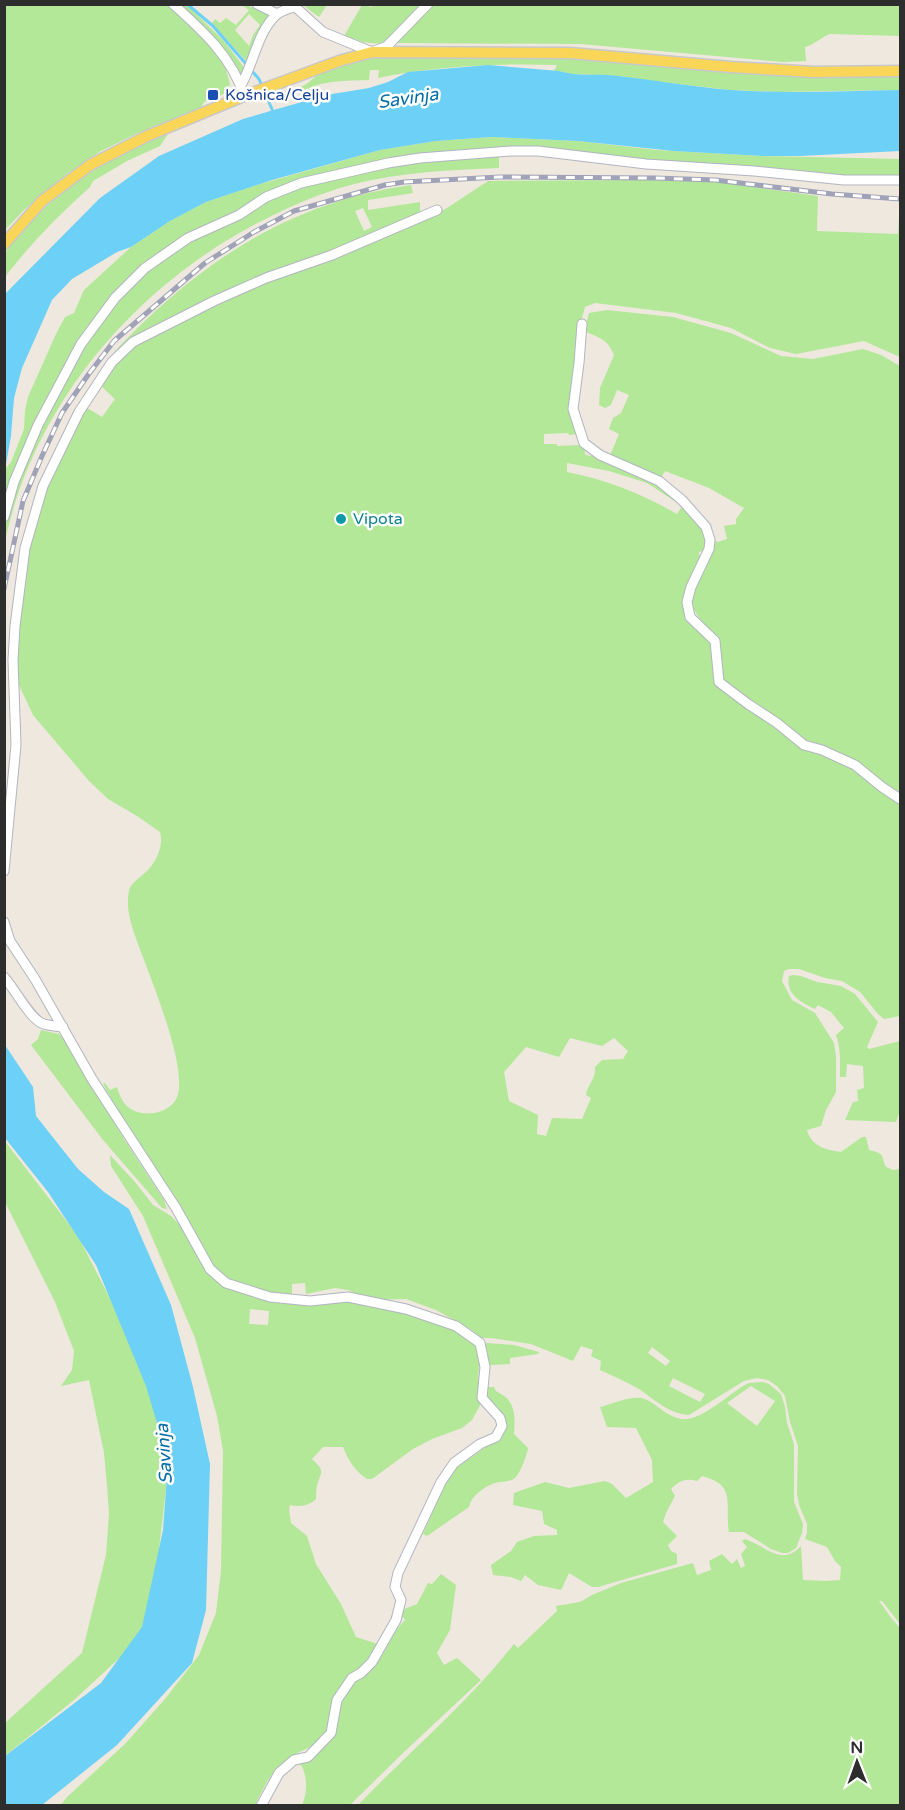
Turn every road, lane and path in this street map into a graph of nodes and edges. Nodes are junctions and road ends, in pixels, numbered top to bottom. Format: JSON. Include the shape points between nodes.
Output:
{"nodes":[{"id":1,"x":173,"y":4,"type":"edge"},
{"id":2,"x":257,"y":4,"type":"edge"},
{"id":3,"x":428,"y":4,"type":"edge"},
{"id":4,"x":293,"y":6,"type":"edge"},
{"id":5,"x":277,"y":14,"type":"junction"},
{"id":6,"x":372,"y":52,"type":"junction"},
{"id":7,"x":900,"y":71,"type":"edge"},
{"id":8,"x":241,"y":85,"type":"junction"},
{"id":9,"x":244,"y":96,"type":"junction"},
{"id":10,"x":900,"y":180,"type":"edge"},
{"id":11,"x":437,"y":210,"type":"dead end"},
{"id":12,"x":4,"y":244,"type":"edge"},
{"id":13,"x":582,"y":324,"type":"dead end"},
{"id":14,"x":4,"y":517,"type":"edge"},
{"id":15,"x":900,"y":799,"type":"edge"},
{"id":16,"x":4,"y":871,"type":"edge"},
{"id":17,"x":4,"y":922,"type":"edge"},
{"id":18,"x":4,"y":977,"type":"edge"},
{"id":19,"x":63,"y":1027,"type":"junction"},
{"id":20,"x":261,"y":1806,"type":"edge"}],
"edges":[{"from":1,"to":8,"type":"street","via":[[204,32]]},
{"from":2,"to":5,"type":"street"},
{"from":3,"to":6,"type":"street","via":[[387,46]]},
{"from":4,"to":5,"type":"street"},
{"from":4,"to":6,"type":"street","via":[[324,32]]},
{"from":5,"to":8,"type":"street","via":[[264,31]]},
{"from":6,"to":7,"type":"main road","via":[[570,53],[802,71]]},
{"from":6,"to":9,"type":"main road","via":[[339,60]]},
{"from":8,"to":9,"type":"street"},
{"from":9,"to":12,"type":"main road","via":[[147,136],[90,165],[42,201]]},
{"from":10,"to":14,"type":"street","via":[[844,180],[511,150],[388,163],[301,183],[189,238],[145,268],[115,298],[81,344],[38,425]]},
{"from":11,"to":16,"type":"street","via":[[332,255],[266,278],[133,342],[112,362],[79,412],[44,486],[25,548],[15,626],[16,745]]},
{"from":13,"to":15,"type":"street","via":[[573,409],[584,443],[600,455],[659,481],[706,527],[709,549],[687,602],[690,616],[715,641],[719,682],[804,745],[855,765]]},
{"from":17,"to":19,"type":"street","via":[[10,941]]},
{"from":18,"to":19,"type":"street","via":[[42,1024]]},
{"from":19,"to":20,"type":"street","via":[[210,1269],[226,1283],[270,1297],[310,1301],[348,1297],[406,1309],[456,1326],[480,1343],[485,1367],[482,1398],[500,1418],[502,1426],[496,1437],[454,1463],[441,1482],[398,1573],[395,1587],[401,1600],[396,1620],[372,1662],[351,1678],[337,1700],[331,1733],[308,1757],[294,1760],[279,1773]]}]}
